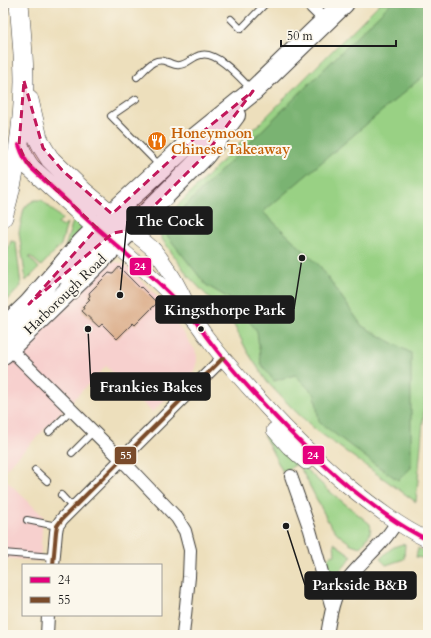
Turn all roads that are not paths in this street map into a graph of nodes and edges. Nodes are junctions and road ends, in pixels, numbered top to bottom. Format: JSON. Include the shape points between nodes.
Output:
{"nodes":[{"id":1,"x":18,"y":3,"type":"edge"},
{"id":2,"x":266,"y":3,"type":"edge"},
{"id":3,"x":308,"y":3,"type":"edge"},
{"id":4,"x":344,"y":3,"type":"edge"},
{"id":5,"x":231,"y":19,"type":"dead end"},
{"id":6,"x":326,"y":21,"type":"junction"},
{"id":7,"x":137,"y":77,"type":"dead end"},
{"id":8,"x":24,"y":81,"type":"junction"},
{"id":9,"x":253,"y":91,"type":"junction"},
{"id":10,"x":136,"y":99,"type":"dead end"},
{"id":11,"x":19,"y":145,"type":"junction"},
{"id":12,"x":162,"y":168,"type":"junction"},
{"id":13,"x":112,"y":214,"type":"junction"},
{"id":14,"x":3,"y":217,"type":"edge"},
{"id":15,"x":130,"y":230,"type":"junction"},
{"id":16,"x":106,"y":237,"type":"junction"},
{"id":17,"x":99,"y":262,"type":"junction"},
{"id":18,"x":193,"y":319,"type":"junction"},
{"id":19,"x":3,"y":329,"type":"edge"},
{"id":20,"x":6,"y":351,"type":"edge"},
{"id":21,"x":220,"y":361,"type":"junction"},
{"id":22,"x":72,"y":410,"type":"junction"},
{"id":23,"x":49,"y":432,"type":"dead end"},
{"id":24,"x":93,"y":432,"type":"junction"},
{"id":25,"x":72,"y":453,"type":"dead end"},
{"id":26,"x":121,"y":459,"type":"junction"},
{"id":27,"x":35,"y":470,"type":"dead end"},
{"id":28,"x":291,"y":476,"type":"dead end"},
{"id":29,"x":47,"y":481,"type":"dead end"},
{"id":30,"x":61,"y":495,"type":"dead end"},
{"id":31,"x":73,"y":508,"type":"junction"},
{"id":32,"x":27,"y":520,"type":"dead end"},
{"id":33,"x":397,"y":522,"type":"junction"},
{"id":34,"x":58,"y":526,"type":"junction"},
{"id":35,"x":428,"y":540,"type":"edge"},
{"id":36,"x":3,"y":553,"type":"edge"},
{"id":37,"x":53,"y":561,"type":"edge"},
{"id":38,"x":332,"y":608,"type":"junction"},
{"id":39,"x":48,"y":616,"type":"edge"},
{"id":40,"x":47,"y":635,"type":"edge"},
{"id":41,"x":183,"y":635,"type":"edge"},
{"id":42,"x":327,"y":635,"type":"edge"}],
"edges":[{"from":1,"to":8,"type":"main road"},
{"from":2,"to":5,"type":"lane","via":[[241,29]]},
{"from":3,"to":6,"type":"street"},
{"from":4,"to":6,"type":"highway","name":"Harborough Road"},
{"from":6,"to":9,"type":"highway","name":"Harborough Road"},
{"from":7,"to":9,"type":"lane","via":[[155,61],[165,61],[178,66],[196,57],[207,55],[224,63]]},
{"from":8,"to":11,"type":"main road"},
{"from":8,"to":13,"type":"main road","via":[[38,138],[50,159],[83,191]]},
{"from":9,"to":12,"type":"highway","name":"Harborough Road"},
{"from":9,"to":15,"type":"highway","name":"Harborough Road","via":[[205,155]]},
{"from":10,"to":12,"type":"lane","via":[[111,116]]},
{"from":11,"to":14,"type":"main road","via":[[16,168]]},
{"from":11,"to":16,"type":"main road","via":[[31,168]]},
{"from":12,"to":13,"type":"highway","name":"Harborough Road"},
{"from":13,"to":15,"type":"main road"},
{"from":13,"to":16,"type":"highway","name":"Harborough Road"},
{"from":15,"to":16,"type":"highway","name":"Harborough Road"},
{"from":15,"to":18,"type":"street","via":[[154,250],[180,288]]},
{"from":16,"to":17,"type":"highway","name":"Harborough Road"},
{"from":16,"to":18,"type":"street","via":[[134,260]]},
{"from":16,"to":19,"type":"highway","name":"Harborough Road","via":[[82,243],[29,304]]},
{"from":17,"to":20,"type":"highway","name":"Harborough Road"},
{"from":17,"to":21,"type":"street","via":[[110,258],[122,259],[145,279]]},
{"from":18,"to":21,"type":"street"},
{"from":20,"to":22,"type":"street"},
{"from":21,"to":26,"type":"street"},
{"from":21,"to":33,"type":"street","via":[[308,450],[354,491]]},
{"from":22,"to":23,"type":"lane"},
{"from":22,"to":24,"type":"street"},
{"from":24,"to":25,"type":"lane"},
{"from":24,"to":26,"type":"street"},
{"from":26,"to":31,"type":"street"},
{"from":26,"to":41,"type":"street","via":[[177,518],[185,532],[190,550]]},
{"from":27,"to":29,"type":"lane"},
{"from":28,"to":38,"type":"street","via":[[310,530]]},
{"from":30,"to":31,"type":"lane"},
{"from":31,"to":34,"type":"street"},
{"from":32,"to":34,"type":"lane"},
{"from":33,"to":35,"type":"street"},
{"from":33,"to":38,"type":"street","via":[[351,575]]},
{"from":34,"to":37,"type":"street"},
{"from":36,"to":37,"type":"lane"},
{"from":38,"to":42,"type":"street"},
{"from":39,"to":40,"type":"street"}]}
